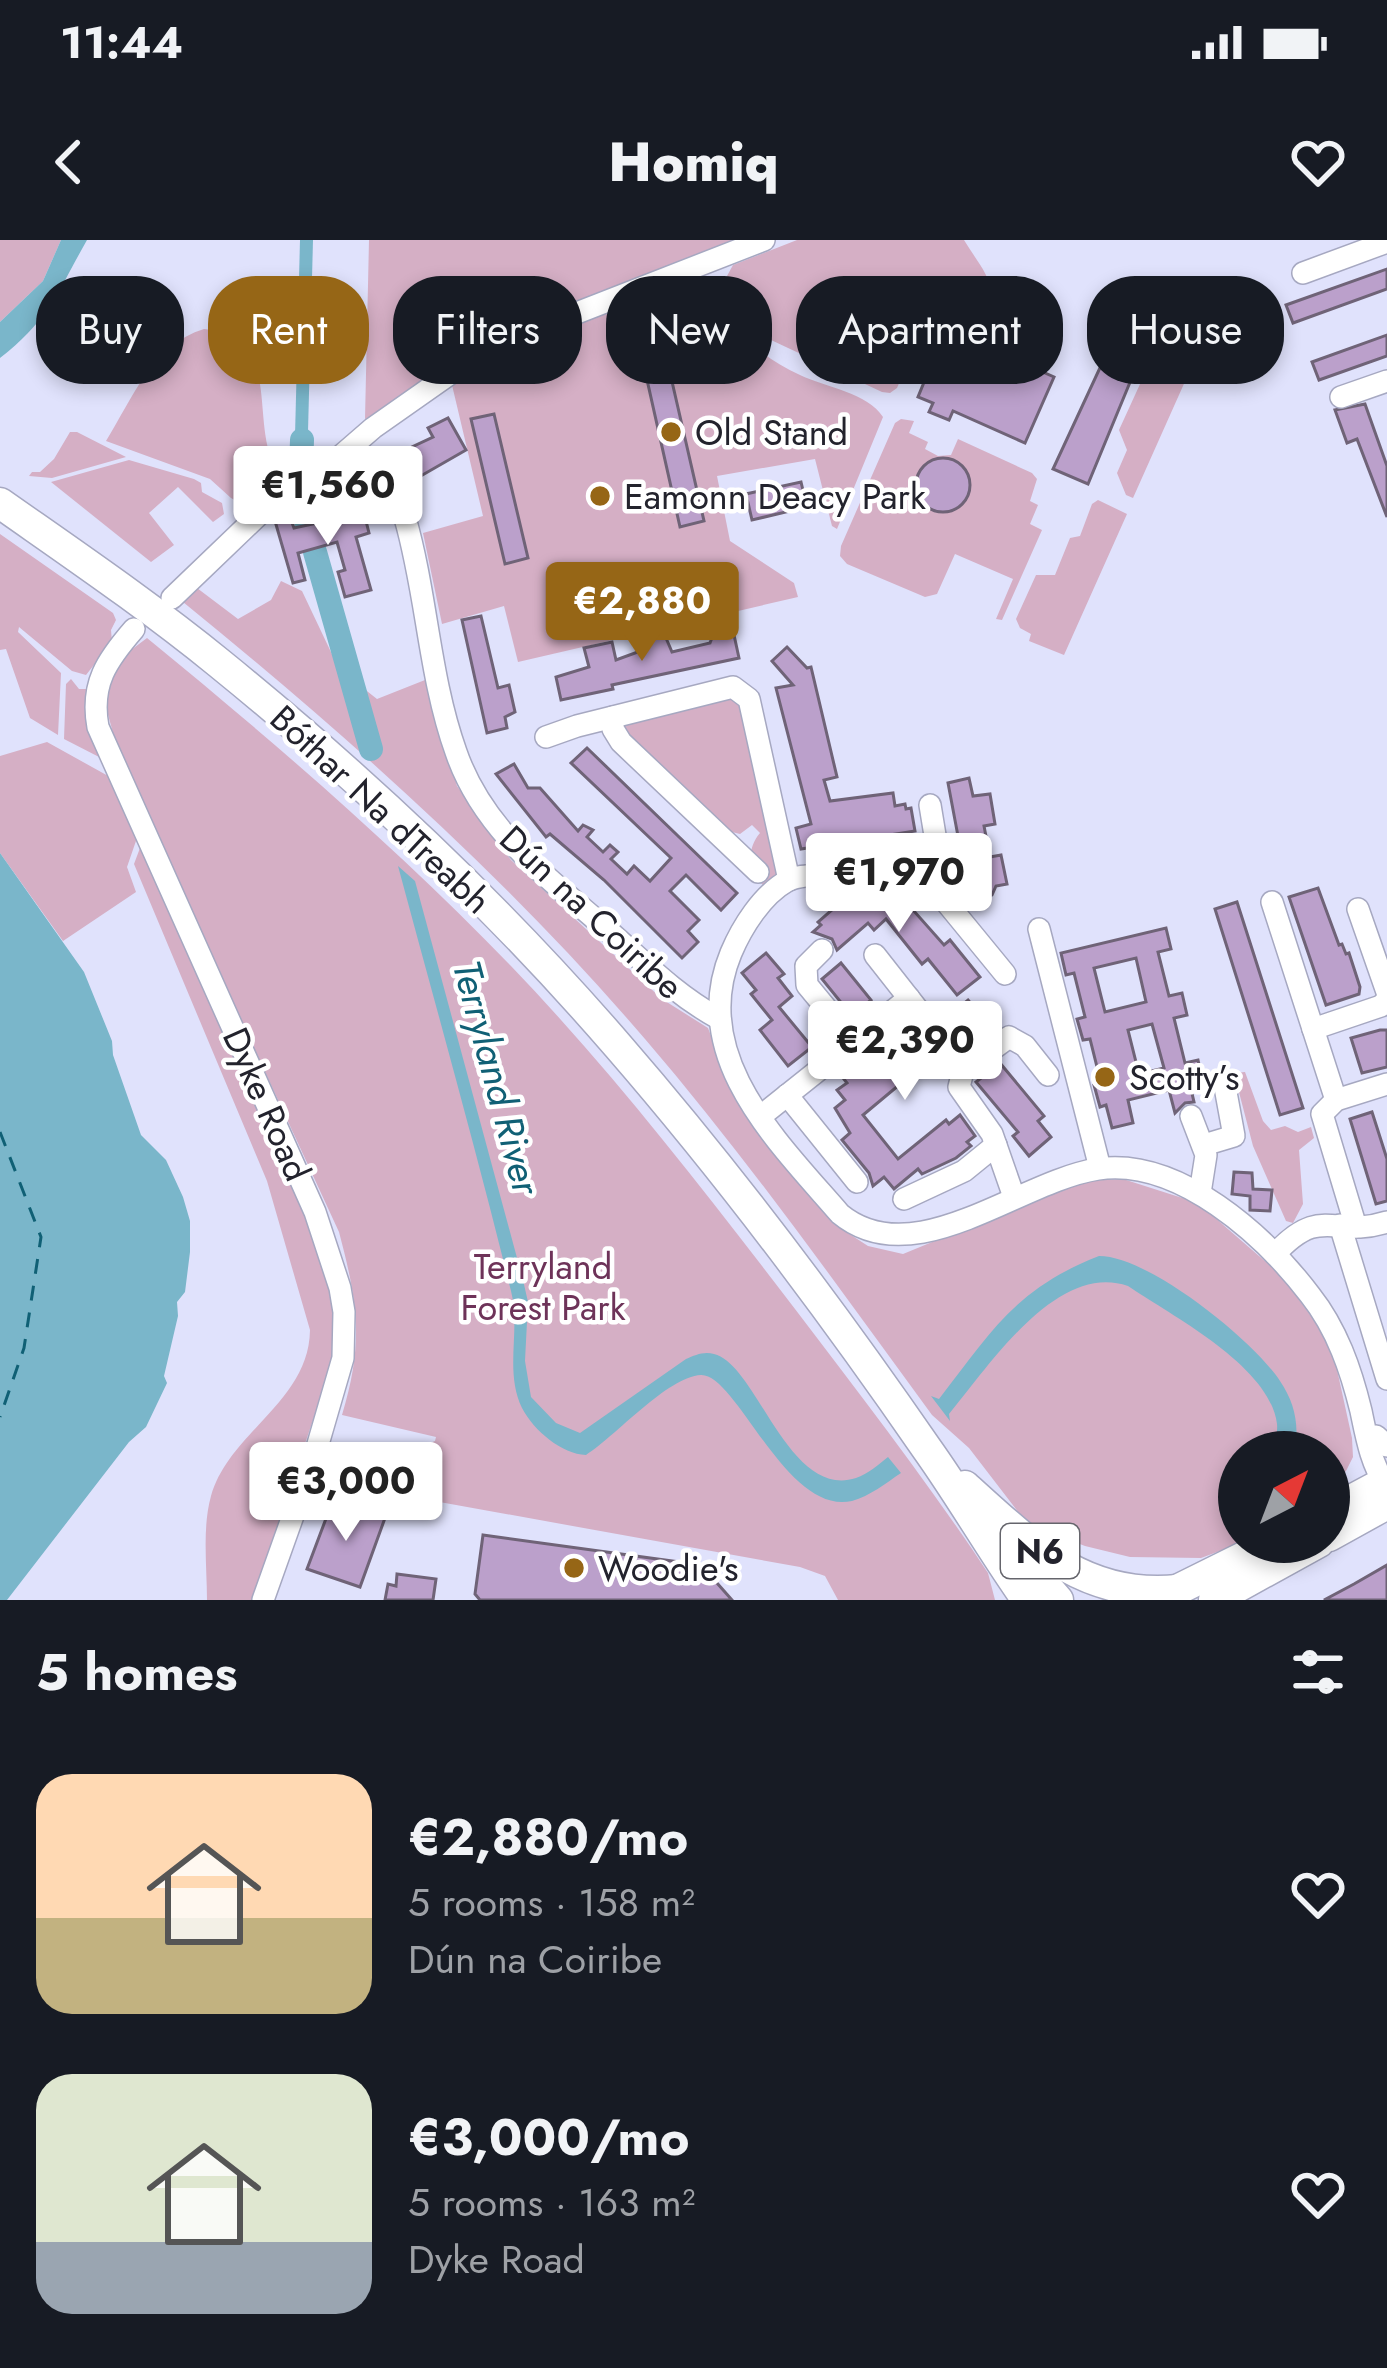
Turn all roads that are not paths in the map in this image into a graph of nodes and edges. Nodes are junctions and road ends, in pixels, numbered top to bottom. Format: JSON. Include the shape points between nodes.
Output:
{"nodes":[{"id":1,"x":764,"y":240,"type":"edge"},
{"id":2,"x":1387,"y":242,"type":"edge"},
{"id":3,"x":1303,"y":273,"type":"dead end"},
{"id":4,"x":1386,"y":384,"type":"edge"},
{"id":5,"x":1341,"y":398,"type":"dead end"},
{"id":6,"x":0,"y":502,"type":"edge"},
{"id":7,"x":404,"y":518,"type":"dead end"},
{"id":8,"x":172,"y":598,"type":"dead end"},
{"id":9,"x":134,"y":628,"type":"dead end"},
{"id":10,"x":614,"y":717,"type":"junction"},
{"id":11,"x":546,"y":737,"type":"dead end"},
{"id":12,"x":930,"y":805,"type":"dead end"},
{"id":13,"x":940,"y":852,"type":"junction"},
{"id":14,"x":758,"y":872,"type":"dead end"},
{"id":15,"x":789,"y":880,"type":"junction"},
{"id":16,"x":1272,"y":902,"type":"dead end"},
{"id":17,"x":1358,"y":909,"type":"dead end"},
{"id":18,"x":1039,"y":929,"type":"dead end"},
{"id":19,"x":822,"y":950,"type":"dead end"},
{"id":20,"x":875,"y":955,"type":"dead end"},
{"id":21,"x":1005,"y":974,"type":"dead end"},
{"id":22,"x":1387,"y":996,"type":"edge"},
{"id":23,"x":718,"y":1018,"type":"junction"},
{"id":24,"x":1312,"y":1029,"type":"junction"},
{"id":25,"x":854,"y":1042,"type":"junction"},
{"id":26,"x":1048,"y":1075,"type":"dead end"},
{"id":27,"x":1387,"y":1084,"type":"edge"},
{"id":28,"x":1225,"y":1087,"type":"dead end"},
{"id":29,"x":787,"y":1095,"type":"junction"},
{"id":30,"x":1336,"y":1100,"type":"junction"},
{"id":31,"x":761,"y":1116,"type":"junction"},
{"id":32,"x":1191,"y":1116,"type":"dead end"},
{"id":33,"x":996,"y":1145,"type":"junction"},
{"id":34,"x":1204,"y":1145,"type":"junction"},
{"id":35,"x":1100,"y":1168,"type":"junction"},
{"id":36,"x":857,"y":1183,"type":"dead end"},
{"id":37,"x":1199,"y":1193,"type":"junction"},
{"id":38,"x":1014,"y":1197,"type":"junction"},
{"id":39,"x":904,"y":1199,"type":"dead end"},
{"id":40,"x":1387,"y":1222,"type":"edge"},
{"id":41,"x":1348,"y":1226,"type":"junction"},
{"id":42,"x":1274,"y":1254,"type":"junction"},
{"id":43,"x":1387,"y":1379,"type":"edge"},
{"id":44,"x":1361,"y":1412,"type":"junction"},
{"id":45,"x":1381,"y":1441,"type":"edge"},
{"id":46,"x":930,"y":1453,"type":"junction"},
{"id":47,"x":1386,"y":1482,"type":"edge"},
{"id":48,"x":1350,"y":1501,"type":"edge"},
{"id":49,"x":1350,"y":1516,"type":"edge"},
{"id":50,"x":1232,"y":1563,"type":"edge"},
{"id":51,"x":1281,"y":1563,"type":"edge"},
{"id":52,"x":1168,"y":1595,"type":"edge"},
{"id":53,"x":263,"y":1600,"type":"edge"},
{"id":54,"x":1028,"y":1600,"type":"edge"},
{"id":55,"x":1058,"y":1600,"type":"edge"},
{"id":56,"x":1214,"y":1600,"type":"edge"}],
"edges":[{"from":1,"to":8,"type":"street","via":[[467,362],[314,480],[269,505]]},
{"from":2,"to":3,"type":"street"},
{"from":4,"to":5,"type":"street"},
{"from":6,"to":46,"type":"highway","name":"Bóthar Na dTreabh","number":"N6","via":[[218,662],[486,904],[667,1104]]},
{"from":7,"to":23,"type":"street","name":"Dún na Coiribe","via":[[442,707],[483,808],[519,851],[673,990]]},
{"from":9,"to":53,"type":"street","name":"Dyke Road","via":[[97,685],[98,727],[315,1212],[344,1312],[337,1384]]},
{"from":10,"to":11,"type":"street"},
{"from":10,"to":14,"type":"street","via":[[620,742]]},
{"from":10,"to":15,"type":"street","via":[[742,692]]},
{"from":12,"to":13,"type":"street"},
{"from":13,"to":15,"type":"street"},
{"from":13,"to":21,"type":"street","via":[[946,902]]},
{"from":15,"to":23,"type":"street","name":"Dún na Coiribe","via":[[736,940],[721,977]]},
{"from":16,"to":24,"type":"street"},
{"from":17,"to":22,"type":"street"},
{"from":18,"to":35,"type":"street"},
{"from":19,"to":25,"type":"street","via":[[806,966],[807,985]]},
{"from":20,"to":25,"type":"street","via":[[914,1004]]},
{"from":22,"to":24,"type":"street","via":[[1381,1006]]},
{"from":23,"to":31,"type":"street","name":"Dún na Coiribe","via":[[737,1082]]},
{"from":24,"to":30,"type":"street"},
{"from":25,"to":29,"type":"street"},
{"from":26,"to":33,"type":"street","via":[[1009,1036],[963,1072],[959,1087]]},
{"from":27,"to":30,"type":"street"},
{"from":28,"to":34,"type":"street","via":[[1234,1136]]},
{"from":29,"to":31,"type":"street"},
{"from":29,"to":36,"type":"street"},
{"from":30,"to":41,"type":"street","via":[[1322,1114]]},
{"from":31,"to":38,"type":"street","name":"Dún na Coiribe","via":[[840,1214],[871,1231],[934,1230]]},
{"from":32,"to":34,"type":"street"},
{"from":33,"to":38,"type":"street"},
{"from":33,"to":39,"type":"street","via":[[964,1171]]},
{"from":34,"to":37,"type":"street"},
{"from":35,"to":37,"type":"street","name":"Dún na Coiribe"},
{"from":35,"to":38,"type":"street","name":"Dún na Coiribe"},
{"from":37,"to":42,"type":"street","name":"Dún na Coiribe"},
{"from":40,"to":41,"type":"street"},
{"from":41,"to":42,"type":"street","via":[[1315,1223]]},
{"from":41,"to":43,"type":"street","via":[[1343,1246]]},
{"from":42,"to":44,"type":"street","name":"Dún na Coiribe","via":[[1332,1327]]},
{"from":44,"to":45,"type":"street","name":"Dún na Coiribe"},
{"from":44,"to":47,"type":"street","name":"Dún na Coiribe","via":[[1365,1442]]},
{"from":45,"to":47,"type":"street","name":"Dún na Coiribe"},
{"from":46,"to":52,"type":"highway","number":"N6","via":[[1062,1565],[1133,1592]]},
{"from":46,"to":54,"type":"highway","name":"Bóthar Na dTreabh","number":"N6"},
{"from":46,"to":55,"type":"highway","name":"Bóthar Na dTreabh","number":"N6"},
{"from":47,"to":48,"type":"highway"},
{"from":47,"to":49,"type":"highway"},
{"from":50,"to":52,"type":"highway","number":"N6"},
{"from":51,"to":56,"type":"highway"}]}
